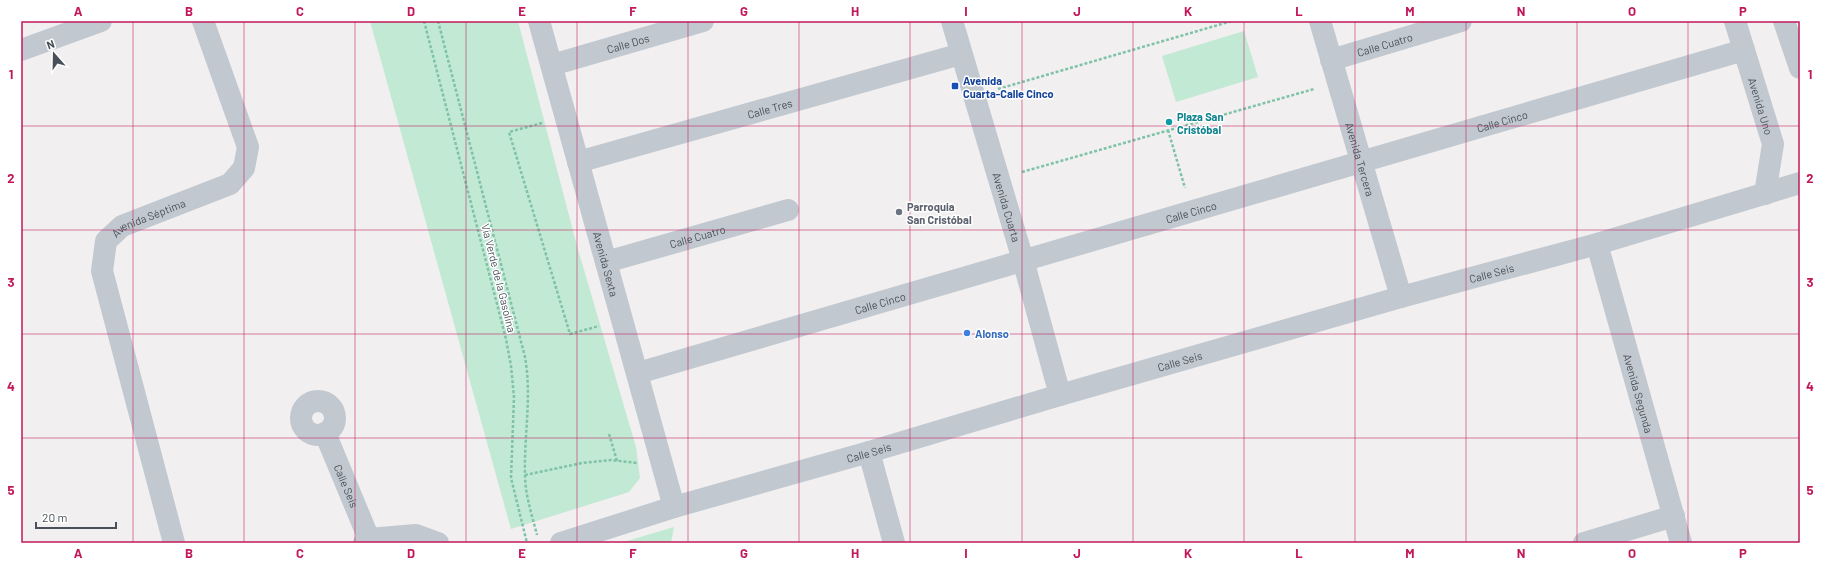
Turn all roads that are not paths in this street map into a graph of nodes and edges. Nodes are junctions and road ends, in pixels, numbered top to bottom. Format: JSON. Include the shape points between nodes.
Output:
{"nodes":[{"id":1,"x":101,"y":21,"type":"edge"},
{"id":2,"x":203,"y":21,"type":"edge"},
{"id":3,"x":539,"y":21,"type":"edge"},
{"id":4,"x":703,"y":21,"type":"edge"},
{"id":5,"x":952,"y":21,"type":"edge"},
{"id":6,"x":1320,"y":21,"type":"edge"},
{"id":7,"x":1461,"y":21,"type":"edge"},
{"id":8,"x":1735,"y":21,"type":"edge"},
{"id":9,"x":1784,"y":21,"type":"edge"},
{"id":10,"x":21,"y":50,"type":"edge"},
{"id":11,"x":1744,"y":50,"type":"junction"},
{"id":12,"x":962,"y":54,"type":"junction"},
{"id":13,"x":1332,"y":60,"type":"junction"},
{"id":14,"x":552,"y":65,"type":"junction"},
{"id":15,"x":1800,"y":68,"type":"edge"},
{"id":16,"x":578,"y":162,"type":"junction"},
{"id":17,"x":1362,"y":162,"type":"junction"},
{"id":18,"x":1800,"y":183,"type":"edge"},
{"id":19,"x":1766,"y":194,"type":"junction"},
{"id":20,"x":788,"y":210,"type":"dead end"},
{"id":21,"x":1597,"y":244,"type":"junction"},
{"id":22,"x":1023,"y":260,"type":"junction"},
{"id":23,"x":606,"y":262,"type":"junction"},
{"id":24,"x":1401,"y":297,"type":"junction"},
{"id":25,"x":638,"y":372,"type":"junction"},
{"id":26,"x":1060,"y":394,"type":"junction"},
{"id":27,"x":325,"y":433,"type":"dead end"},
{"id":28,"x":869,"y":452,"type":"junction"},
{"id":29,"x":674,"y":507,"type":"junction"},
{"id":30,"x":1674,"y":516,"type":"junction"},
{"id":31,"x":366,"y":541,"type":"edge"},
{"id":32,"x":174,"y":543,"type":"edge"},
{"id":33,"x":438,"y":543,"type":"edge"},
{"id":34,"x":561,"y":543,"type":"edge"},
{"id":35,"x":894,"y":543,"type":"edge"},
{"id":36,"x":1584,"y":543,"type":"edge"},
{"id":37,"x":1681,"y":543,"type":"edge"}],
"edges":[{"from":1,"to":10,"type":"street"},
{"from":2,"to":32,"type":"street","name":"Avenida Séptima","via":[[248,147],[244,168],[230,184],[122,226],[106,241],[102,271]]},
{"from":3,"to":14,"type":"street","name":"Avenida Sexta"},
{"from":4,"to":14,"type":"street","name":"Calle Dos"},
{"from":5,"to":12,"type":"street","name":"Avenida Cuarta"},
{"from":6,"to":13,"type":"street","name":"Avenida Tercera"},
{"from":7,"to":13,"type":"street","name":"Calle Cuatro"},
{"from":8,"to":11,"type":"street","name":"Avenida Uno"},
{"from":9,"to":15,"type":"street"},
{"from":11,"to":17,"type":"street","name":"Calle Cinco"},
{"from":11,"to":19,"type":"street","name":"Avenida Uno","via":[[1774,144]]},
{"from":12,"to":16,"type":"street","name":"Calle Tres"},
{"from":12,"to":22,"type":"street","name":"Avenida Cuarta"},
{"from":13,"to":17,"type":"street","name":"Avenida Tercera"},
{"from":14,"to":16,"type":"street","name":"Avenida Sexta"},
{"from":16,"to":23,"type":"street","name":"Avenida Sexta"},
{"from":17,"to":22,"type":"street","name":"Calle Cinco"},
{"from":17,"to":24,"type":"street","name":"Avenida Tercera"},
{"from":18,"to":19,"type":"street","name":"Calle Seis"},
{"from":19,"to":21,"type":"street","name":"Calle Seis"},
{"from":20,"to":23,"type":"street","name":"Calle Cuatro"},
{"from":21,"to":24,"type":"street","name":"Calle Seis"},
{"from":21,"to":30,"type":"street","name":"Avenida Segunda"},
{"from":22,"to":25,"type":"street","name":"Calle Cinco"},
{"from":22,"to":26,"type":"street","name":"Avenida Cuarta"},
{"from":23,"to":25,"type":"street","name":"Avenida Sexta"},
{"from":24,"to":26,"type":"street","name":"Calle Seis"},
{"from":25,"to":29,"type":"street","name":"Avenida Sexta"},
{"from":26,"to":28,"type":"street","name":"Calle Seis"},
{"from":27,"to":31,"type":"street","name":"Calle Seis"},
{"from":28,"to":29,"type":"street","name":"Calle Seis"},
{"from":28,"to":35,"type":"street"},
{"from":29,"to":34,"type":"street","name":"Calle Seis"},
{"from":30,"to":36,"type":"street"},
{"from":30,"to":37,"type":"street","name":"Avenida Segunda"},
{"from":31,"to":33,"type":"street","name":"Calle Seis","via":[[416,535]]}]}
